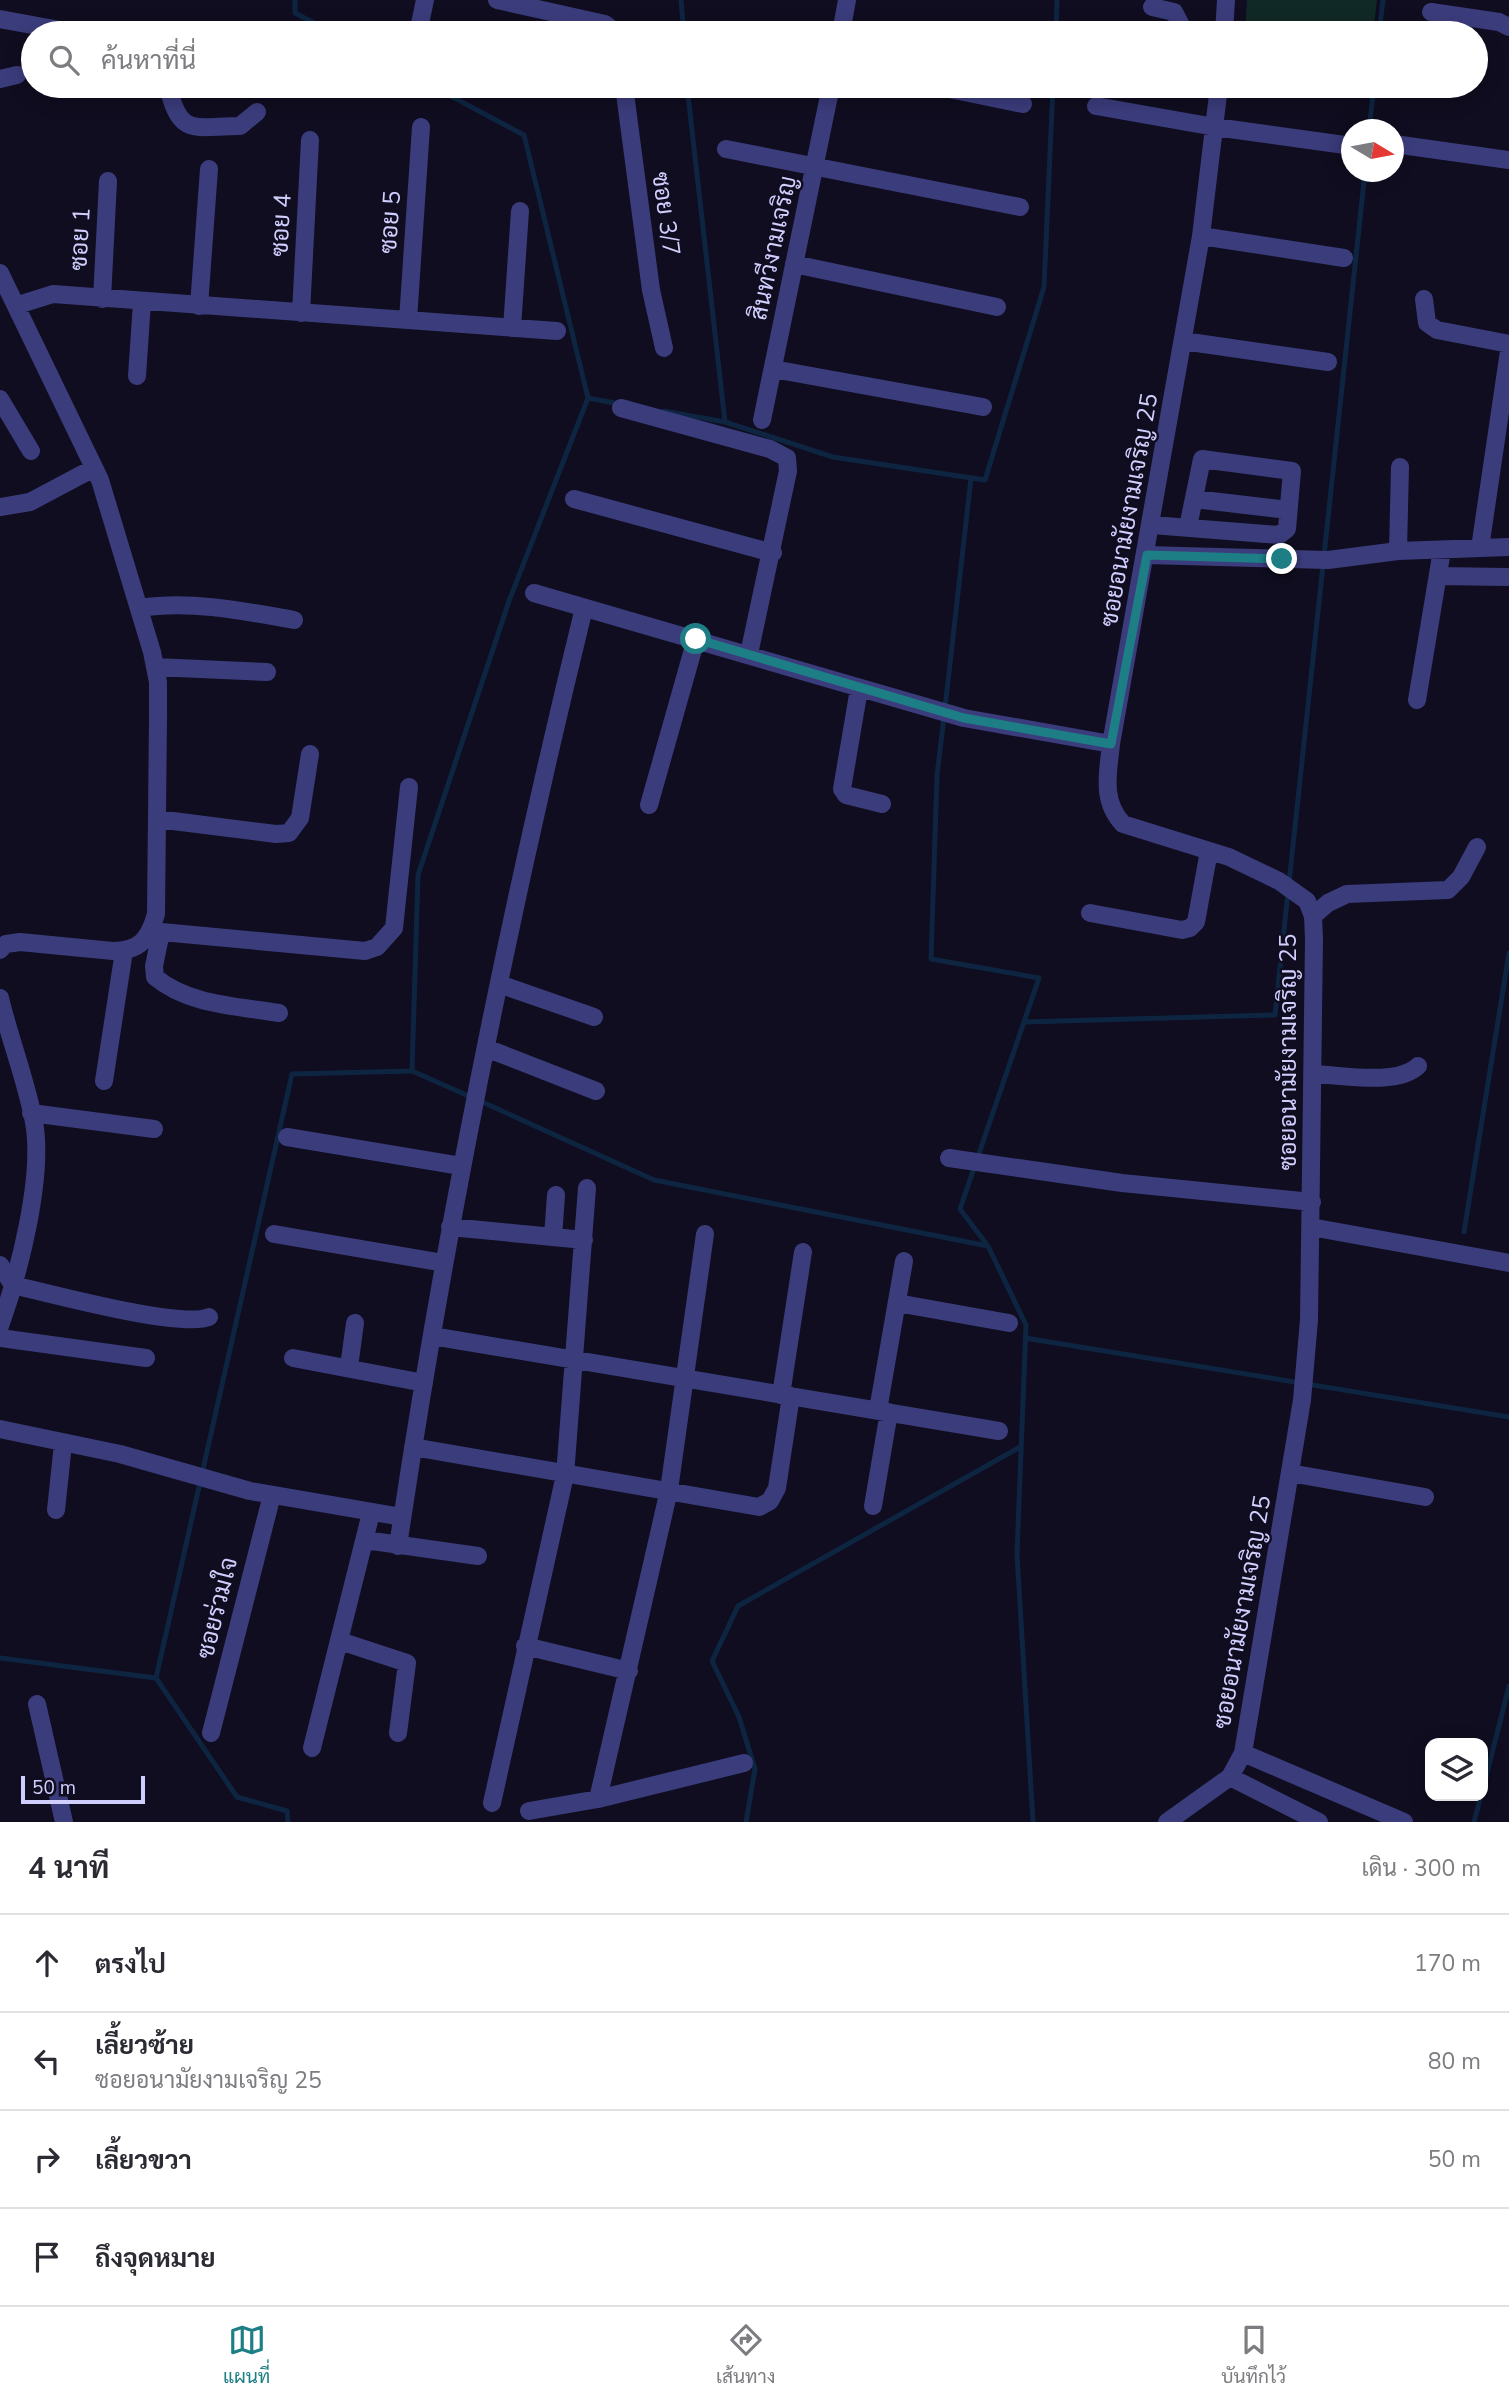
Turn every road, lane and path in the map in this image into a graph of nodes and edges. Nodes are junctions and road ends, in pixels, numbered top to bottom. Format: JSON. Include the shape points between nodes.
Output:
{"nodes":[{"id":1,"x":425,"y":0,"type":"edge"},
{"id":2,"x":497,"y":0,"type":"edge"},
{"id":3,"x":847,"y":0,"type":"edge"},
{"id":4,"x":1226,"y":0,"type":"edge"},
{"id":5,"x":1152,"y":7,"type":"dead end"},
{"id":6,"x":1431,"y":12,"type":"dead end"},
{"id":7,"x":0,"y":19,"type":"edge"},
{"id":8,"x":421,"y":21,"type":"edge"},
{"id":9,"x":592,"y":21,"type":"edge"},
{"id":10,"x":843,"y":21,"type":"edge"},
{"id":11,"x":1179,"y":21,"type":"edge"},
{"id":12,"x":1225,"y":21,"type":"edge"},
{"id":13,"x":21,"y":23,"type":"edge"},
{"id":14,"x":1509,"y":27,"type":"edge"},
{"id":15,"x":172,"y":98,"type":"edge"},
{"id":16,"x":626,"y":98,"type":"edge"},
{"id":17,"x":828,"y":98,"type":"edge"},
{"id":18,"x":994,"y":98,"type":"edge"},
{"id":19,"x":1218,"y":98,"type":"edge"},
{"id":20,"x":1023,"y":104,"type":"dead end"},
{"id":21,"x":1096,"y":106,"type":"dead end"},
{"id":22,"x":257,"y":112,"type":"dead end"},
{"id":23,"x":421,"y":127,"type":"dead end"},
{"id":24,"x":1215,"y":127,"type":"junction"},
{"id":25,"x":310,"y":140,"type":"dead end"},
{"id":26,"x":1341,"y":144,"type":"edge"},
{"id":27,"x":1404,"y":145,"type":"edge"},
{"id":28,"x":726,"y":149,"type":"dead end"},
{"id":29,"x":1509,"y":160,"type":"edge"},
{"id":30,"x":814,"y":166,"type":"junction"},
{"id":31,"x":209,"y":169,"type":"dead end"},
{"id":32,"x":108,"y":181,"type":"dead end"},
{"id":33,"x":1020,"y":207,"type":"dead end"},
{"id":34,"x":520,"y":211,"type":"dead end"},
{"id":35,"x":1201,"y":236,"type":"junction"},
{"id":36,"x":1345,"y":258,"type":"dead end"},
{"id":37,"x":794,"y":264,"type":"junction"},
{"id":38,"x":0,"y":273,"type":"edge"},
{"id":39,"x":102,"y":299,"type":"junction"},
{"id":40,"x":1424,"y":299,"type":"dead end"},
{"id":41,"x":142,"y":302,"type":"junction"},
{"id":42,"x":18,"y":305,"type":"junction"},
{"id":43,"x":199,"y":306,"type":"junction"},
{"id":44,"x":997,"y":307,"type":"dead end"},
{"id":45,"x":301,"y":313,"type":"junction"},
{"id":46,"x":408,"y":320,"type":"junction"},
{"id":47,"x":512,"y":328,"type":"junction"},
{"id":48,"x":557,"y":331,"type":"dead end"},
{"id":49,"x":1183,"y":341,"type":"junction"},
{"id":50,"x":1509,"y":344,"type":"edge"},
{"id":51,"x":664,"y":348,"type":"dead end"},
{"id":52,"x":1509,"y":351,"type":"edge"},
{"id":53,"x":1328,"y":362,"type":"dead end"},
{"id":54,"x":773,"y":369,"type":"junction"},
{"id":55,"x":137,"y":376,"type":"dead end"},
{"id":56,"x":0,"y":399,"type":"edge"},
{"id":57,"x":983,"y":407,"type":"dead end"},
{"id":58,"x":621,"y":408,"type":"dead end"},
{"id":59,"x":761,"y":420,"type":"dead end"},
{"id":60,"x":31,"y":451,"type":"dead end"},
{"id":61,"x":1400,"y":467,"type":"dead end"},
{"id":62,"x":94,"y":468,"type":"junction"},
{"id":63,"x":574,"y":499,"type":"dead end"},
{"id":64,"x":1194,"y":499,"type":"junction"},
{"id":65,"x":0,"y":507,"type":"edge"},
{"id":66,"x":1288,"y":510,"type":"junction"},
{"id":67,"x":1152,"y":525,"type":"junction"},
{"id":68,"x":1188,"y":527,"type":"junction"},
{"id":69,"x":1509,"y":547,"type":"edge"},
{"id":70,"x":1480,"y":548,"type":"junction"},
{"id":71,"x":1442,"y":550,"type":"junction"},
{"id":72,"x":1398,"y":551,"type":"junction"},
{"id":73,"x":772,"y":553,"type":"junction"},
{"id":74,"x":1147,"y":555,"type":"junction"},
{"id":75,"x":1438,"y":576,"type":"junction"},
{"id":76,"x":1507,"y":577,"type":"dead end"},
{"id":77,"x":534,"y":593,"type":"dead end"},
{"id":78,"x":140,"y":608,"type":"junction"},
{"id":79,"x":584,"y":608,"type":"junction"},
{"id":80,"x":294,"y":620,"type":"dead end"},
{"id":81,"x":696,"y":639,"type":"junction"},
{"id":82,"x":749,"y":654,"type":"junction"},
{"id":83,"x":155,"y":667,"type":"junction"},
{"id":84,"x":267,"y":673,"type":"dead end"},
{"id":85,"x":859,"y":689,"type":"junction"},
{"id":86,"x":1417,"y":700,"type":"dead end"},
{"id":87,"x":1111,"y":744,"type":"junction"},
{"id":88,"x":310,"y":754,"type":"dead end"},
{"id":89,"x":409,"y":787,"type":"dead end"},
{"id":90,"x":882,"y":804,"type":"dead end"},
{"id":91,"x":649,"y":805,"type":"dead end"},
{"id":92,"x":157,"y":819,"type":"junction"},
{"id":93,"x":1477,"y":847,"type":"dead end"},
{"id":94,"x":1209,"y":851,"type":"junction"},
{"id":95,"x":1090,"y":914,"type":"dead end"},
{"id":96,"x":1313,"y":916,"type":"junction"},
{"id":97,"x":156,"y":931,"type":"junction"},
{"id":98,"x":0,"y":950,"type":"edge"},
{"id":99,"x":124,"y":951,"type":"junction"},
{"id":100,"x":499,"y":984,"type":"junction"},
{"id":101,"x":0,"y":998,"type":"edge"},
{"id":102,"x":279,"y":1013,"type":"dead end"},
{"id":103,"x":594,"y":1017,"type":"dead end"},
{"id":104,"x":486,"y":1048,"type":"junction"},
{"id":105,"x":7,"y":1059,"type":"edge"},
{"id":106,"x":1418,"y":1066,"type":"dead end"},
{"id":107,"x":1313,"y":1074,"type":"junction"},
{"id":108,"x":104,"y":1081,"type":"dead end"},
{"id":109,"x":596,"y":1091,"type":"dead end"},
{"id":110,"x":31,"y":1113,"type":"junction"},
{"id":111,"x":155,"y":1129,"type":"dead end"},
{"id":112,"x":287,"y":1137,"type":"dead end"},
{"id":113,"x":949,"y":1158,"type":"dead end"},
{"id":114,"x":461,"y":1166,"type":"junction"},
{"id":115,"x":587,"y":1188,"type":"dead end"},
{"id":116,"x":556,"y":1195,"type":"dead end"},
{"id":117,"x":1312,"y":1202,"type":"junction"},
{"id":118,"x":450,"y":1227,"type":"junction"},
{"id":119,"x":1311,"y":1227,"type":"junction"},
{"id":120,"x":274,"y":1234,"type":"dead end"},
{"id":121,"x":705,"y":1234,"type":"dead end"},
{"id":122,"x":553,"y":1237,"type":"junction"},
{"id":123,"x":584,"y":1240,"type":"junction"},
{"id":124,"x":803,"y":1252,"type":"dead end"},
{"id":125,"x":904,"y":1261,"type":"dead end"},
{"id":126,"x":444,"y":1263,"type":"junction"},
{"id":127,"x":1509,"y":1263,"type":"edge"},
{"id":128,"x":0,"y":1265,"type":"edge"},
{"id":129,"x":13,"y":1285,"type":"junction"},
{"id":130,"x":897,"y":1303,"type":"junction"},
{"id":131,"x":209,"y":1317,"type":"dead end"},
{"id":132,"x":355,"y":1323,"type":"dead end"},
{"id":133,"x":1009,"y":1323,"type":"dead end"},
{"id":134,"x":0,"y":1326,"type":"edge"},
{"id":135,"x":432,"y":1336,"type":"junction"},
{"id":136,"x":0,"y":1338,"type":"edge"},
{"id":137,"x":146,"y":1358,"type":"dead end"},
{"id":138,"x":293,"y":1358,"type":"dead end"},
{"id":139,"x":577,"y":1360,"type":"junction"},
{"id":140,"x":349,"y":1367,"type":"junction"},
{"id":141,"x":684,"y":1378,"type":"junction"},
{"id":142,"x":424,"y":1383,"type":"junction"},
{"id":143,"x":786,"y":1395,"type":"junction"},
{"id":144,"x":884,"y":1411,"type":"junction"},
{"id":145,"x":0,"y":1429,"type":"edge"},
{"id":146,"x":999,"y":1431,"type":"dead end"},
{"id":147,"x":63,"y":1444,"type":"junction"},
{"id":148,"x":414,"y":1447,"type":"junction"},
{"id":149,"x":1290,"y":1473,"type":"junction"},
{"id":150,"x":565,"y":1475,"type":"junction"},
{"id":151,"x":669,"y":1490,"type":"junction"},
{"id":152,"x":272,"y":1495,"type":"junction"},
{"id":153,"x":1425,"y":1497,"type":"dead end"},
{"id":154,"x":873,"y":1506,"type":"dead end"},
{"id":155,"x":56,"y":1510,"type":"dead end"},
{"id":156,"x":371,"y":1513,"type":"junction"},
{"id":157,"x":402,"y":1517,"type":"junction"},
{"id":158,"x":365,"y":1541,"type":"junction"},
{"id":159,"x":398,"y":1546,"type":"junction"},
{"id":160,"x":478,"y":1556,"type":"dead end"},
{"id":161,"x":340,"y":1641,"type":"junction"},
{"id":162,"x":525,"y":1646,"type":"junction"},
{"id":163,"x":629,"y":1671,"type":"junction"},
{"id":164,"x":37,"y":1704,"type":"dead end"},
{"id":165,"x":211,"y":1733,"type":"dead end"},
{"id":166,"x":398,"y":1733,"type":"dead end"},
{"id":167,"x":312,"y":1748,"type":"dead end"},
{"id":168,"x":1243,"y":1753,"type":"junction"},
{"id":169,"x":744,"y":1763,"type":"dead end"},
{"id":170,"x":1230,"y":1777,"type":"junction"},
{"id":171,"x":598,"y":1799,"type":"junction"},
{"id":172,"x":492,"y":1803,"type":"dead end"},
{"id":173,"x":529,"y":1811,"type":"dead end"},
{"id":174,"x":64,"y":1822,"type":"edge"},
{"id":175,"x":1167,"y":1822,"type":"edge"},
{"id":176,"x":1319,"y":1822,"type":"edge"},
{"id":177,"x":1404,"y":1822,"type":"edge"}],
"edges":[{"from":1,"to":8,"type":"street"},
{"from":2,"to":9,"type":"street"},
{"from":3,"to":10,"type":"street"},
{"from":4,"to":12,"type":"street"},
{"from":5,"to":11,"type":"street","via":[[1174,12]]},
{"from":6,"to":14,"type":"street"},
{"from":7,"to":13,"type":"street"},
{"from":15,"to":22,"type":"street","via":[[177,116],[190,126],[240,127]]},
{"from":16,"to":51,"type":"street","name":"ซอย 3/7","via":[[651,290]]},
{"from":17,"to":30,"type":"street","name":"สินทวีงามเจริญ"},
{"from":18,"to":20,"type":"street"},
{"from":19,"to":24,"type":"street","name":"ซอยอนามัยงามเจริญ 25"},
{"from":21,"to":24,"type":"street"},
{"from":23,"to":46,"type":"street","name":"ซอย 5"},
{"from":24,"to":26,"type":"street"},
{"from":24,"to":35,"type":"street","name":"ซอยอนามัยงามเจริญ 25"},
{"from":25,"to":45,"type":"street","name":"ซอย 4"},
{"from":27,"to":29,"type":"street"},
{"from":28,"to":30,"type":"street"},
{"from":30,"to":33,"type":"street"},
{"from":30,"to":37,"type":"street","name":"สินทวีงามเจริญ"},
{"from":31,"to":43,"type":"street"},
{"from":32,"to":39,"type":"street","name":"ซอย 1"},
{"from":34,"to":47,"type":"street"},
{"from":35,"to":36,"type":"street"},
{"from":35,"to":49,"type":"street","name":"ซอยอนามัยงามเจริญ 25"},
{"from":37,"to":44,"type":"street"},
{"from":37,"to":54,"type":"street","name":"สินทวีงามเจริญ"},
{"from":38,"to":42,"type":"street"},
{"from":39,"to":41,"type":"street"},
{"from":39,"to":42,"type":"street","via":[[53,294]]},
{"from":40,"to":50,"type":"street","via":[[1427,323],[1437,330]]},
{"from":41,"to":43,"type":"street"},
{"from":41,"to":55,"type":"street"},
{"from":42,"to":62,"type":"street"},
{"from":43,"to":45,"type":"street"},
{"from":45,"to":46,"type":"street"},
{"from":46,"to":47,"type":"street"},
{"from":47,"to":48,"type":"street"},
{"from":49,"to":53,"type":"street"},
{"from":49,"to":67,"type":"street","name":"ซอยอนามัยงามเจริญ 25"},
{"from":52,"to":70,"type":"street"},
{"from":54,"to":57,"type":"street"},
{"from":54,"to":59,"type":"street","name":"สินทวีงามเจริญ"},
{"from":56,"to":60,"type":"street"},
{"from":58,"to":73,"type":"street","via":[[783,454],[788,471]]},
{"from":61,"to":72,"type":"street"},
{"from":62,"to":65,"type":"street","via":[[30,502]]},
{"from":62,"to":78,"type":"street"},
{"from":63,"to":73,"type":"street"},
{"from":64,"to":66,"type":"street"},
{"from":64,"to":66,"type":"street","via":[[1199,463],[1206,458],[1292,471]]},
{"from":64,"to":68,"type":"street"},
{"from":66,"to":68,"type":"street","via":[[1287,529],[1279,535]]},
{"from":67,"to":68,"type":"street"},
{"from":67,"to":74,"type":"street","name":"ซอยอนามัยงามเจริญ 25"},
{"from":69,"to":70,"type":"street"},
{"from":70,"to":71,"type":"street"},
{"from":71,"to":72,"type":"street"},
{"from":71,"to":75,"type":"street"},
{"from":72,"to":74,"type":"street","via":[[1328,560]]},
{"from":73,"to":82,"type":"street"},
{"from":74,"to":87,"type":"street","name":"ซอยอนามัยงามเจริญ 25"},
{"from":75,"to":76,"type":"street"},
{"from":75,"to":86,"type":"street"},
{"from":77,"to":79,"type":"street"},
{"from":78,"to":80,"type":"street","via":[[220,608]]},
{"from":78,"to":83,"type":"street"},
{"from":79,"to":81,"type":"street"},
{"from":79,"to":100,"type":"street"},
{"from":81,"to":82,"type":"street"},
{"from":81,"to":91,"type":"street"},
{"from":82,"to":85,"type":"street"},
{"from":83,"to":84,"type":"street"},
{"from":83,"to":92,"type":"street"},
{"from":85,"to":87,"type":"street","via":[[964,718]]},
{"from":85,"to":90,"type":"street","via":[[842,789],[846,795]]},
{"from":87,"to":94,"type":"street","name":"ซอยอนามัยงามเจริญ 25","via":[[1107,782],[1115,815],[1133,829]]},
{"from":88,"to":92,"type":"street","via":[[300,818],[289,833]]},
{"from":89,"to":97,"type":"street","via":[[394,928],[377,947],[365,951]]},
{"from":92,"to":97,"type":"street"},
{"from":93,"to":96,"type":"street","via":[[1461,877],[1448,890],[1347,894]]},
{"from":94,"to":95,"type":"street","via":[[1196,922],[1190,928]]},
{"from":94,"to":96,"type":"street","name":"ซอยอนามัยงามเจริญ 25","via":[[1279,881],[1307,901]]},
{"from":96,"to":107,"type":"street","name":"ซอยอนามัยงามเจริญ 25"},
{"from":97,"to":99,"type":"street","via":[[142,945]]},
{"from":97,"to":102,"type":"street","via":[[155,977],[165,986],[192,998]]},
{"from":98,"to":99,"type":"street","via":[[20,942]]},
{"from":99,"to":108,"type":"street"},
{"from":100,"to":103,"type":"street"},
{"from":100,"to":104,"type":"street"},
{"from":101,"to":105,"type":"street"},
{"from":104,"to":109,"type":"street"},
{"from":104,"to":114,"type":"street"},
{"from":105,"to":110,"type":"street"},
{"from":106,"to":107,"type":"street","via":[[1395,1078]]},
{"from":107,"to":117,"type":"street","name":"ซอยอนามัยงามเจริญ 25"},
{"from":110,"to":111,"type":"street"},
{"from":110,"to":129,"type":"street","via":[[37,1153]]},
{"from":112,"to":114,"type":"street"},
{"from":113,"to":117,"type":"street","via":[[1122,1183]]},
{"from":114,"to":118,"type":"street"},
{"from":115,"to":123,"type":"street"},
{"from":116,"to":122,"type":"street"},
{"from":117,"to":119,"type":"street","name":"ซอยอนามัยงามเจริญ 25"},
{"from":118,"to":122,"type":"street"},
{"from":118,"to":126,"type":"street"},
{"from":119,"to":127,"type":"street"},
{"from":119,"to":149,"type":"street","name":"ซอยอนามัยงามเจริญ 25","via":[[1309,1320]]},
{"from":120,"to":126,"type":"street"},
{"from":121,"to":141,"type":"street"},
{"from":122,"to":123,"type":"street"},
{"from":123,"to":139,"type":"street"},
{"from":124,"to":143,"type":"street"},
{"from":125,"to":130,"type":"street"},
{"from":126,"to":135,"type":"street"},
{"from":128,"to":129,"type":"street"},
{"from":129,"to":131,"type":"street","via":[[95,1305],[193,1321]]},
{"from":129,"to":134,"type":"street"},
{"from":130,"to":133,"type":"street"},
{"from":130,"to":144,"type":"street"},
{"from":132,"to":140,"type":"street"},
{"from":135,"to":139,"type":"street"},
{"from":135,"to":142,"type":"street"},
{"from":136,"to":137,"type":"street"},
{"from":138,"to":140,"type":"street"},
{"from":139,"to":141,"type":"street"},
{"from":139,"to":150,"type":"street"},
{"from":140,"to":142,"type":"street"},
{"from":141,"to":143,"type":"street"},
{"from":141,"to":151,"type":"street"},
{"from":142,"to":148,"type":"street"},
{"from":143,"to":144,"type":"street"},
{"from":143,"to":151,"type":"street","via":[[777,1488],[765,1506]]},
{"from":144,"to":146,"type":"street"},
{"from":144,"to":154,"type":"street"},
{"from":145,"to":147,"type":"street"},
{"from":147,"to":152,"type":"street","via":[[120,1454],[216,1484]]},
{"from":147,"to":155,"type":"street"},
{"from":148,"to":150,"type":"street"},
{"from":148,"to":157,"type":"street"},
{"from":149,"to":153,"type":"street"},
{"from":149,"to":168,"type":"street","name":"ซอยอนามัยงามเจริญ 25"},
{"from":150,"to":151,"type":"street"},
{"from":150,"to":162,"type":"street"},
{"from":151,"to":163,"type":"street"},
{"from":152,"to":156,"type":"street"},
{"from":152,"to":165,"type":"street","name":"ซอยร่วมใจ"},
{"from":156,"to":157,"type":"street"},
{"from":156,"to":158,"type":"street"},
{"from":157,"to":159,"type":"street"},
{"from":158,"to":159,"type":"street"},
{"from":158,"to":161,"type":"street"},
{"from":159,"to":160,"type":"street"},
{"from":161,"to":166,"type":"street","via":[[407,1663]]},
{"from":161,"to":167,"type":"street"},
{"from":162,"to":163,"type":"street"},
{"from":162,"to":172,"type":"street"},
{"from":163,"to":171,"type":"street"},
{"from":164,"to":174,"type":"street"},
{"from":168,"to":170,"type":"street","name":"ซอยอนามัยงามเจริญ 25"},
{"from":168,"to":177,"type":"street"},
{"from":169,"to":171,"type":"street"},
{"from":170,"to":175,"type":"street","name":"ซอยอนามัยงามเจริญ 25"},
{"from":170,"to":176,"type":"street"},
{"from":171,"to":173,"type":"street"}]}
